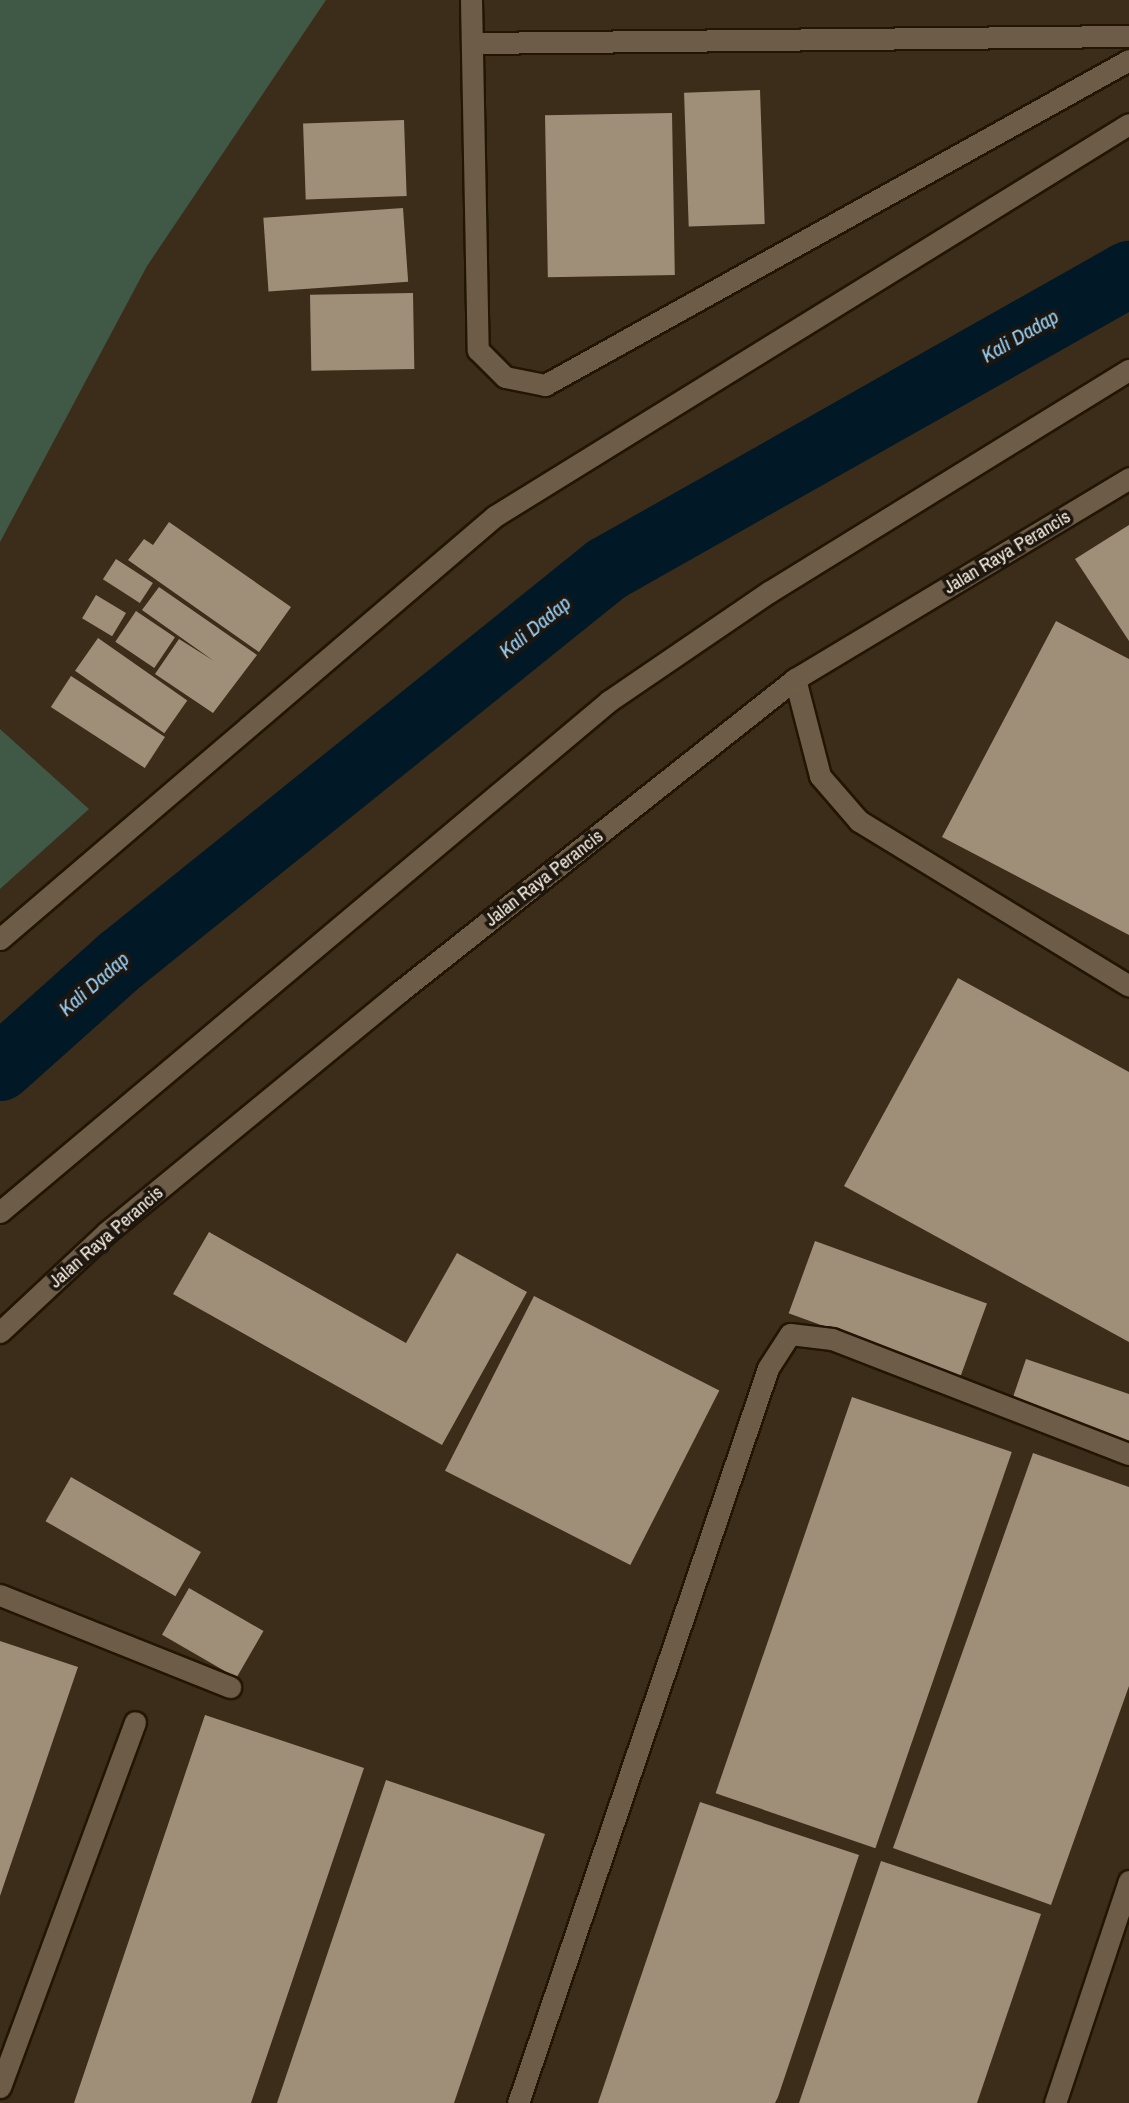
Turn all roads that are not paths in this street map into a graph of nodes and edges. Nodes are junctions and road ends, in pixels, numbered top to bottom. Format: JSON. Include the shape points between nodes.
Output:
{"nodes":[{"id":1,"x":471,"y":0,"type":"edge"},
{"id":2,"x":1129,"y":36,"type":"edge"},
{"id":3,"x":472,"y":43,"type":"junction"},
{"id":4,"x":1129,"y":60,"type":"edge"},
{"id":5,"x":1129,"y":124,"type":"edge"},
{"id":6,"x":1129,"y":370,"type":"edge"},
{"id":7,"x":1129,"y":478,"type":"edge"},
{"id":8,"x":795,"y":679,"type":"junction"},
{"id":9,"x":0,"y":939,"type":"edge"},
{"id":10,"x":1129,"y":986,"type":"edge"},
{"id":11,"x":0,"y":1212,"type":"edge"},
{"id":12,"x":0,"y":1332,"type":"edge"},
{"id":13,"x":1129,"y":1454,"type":"edge"},
{"id":14,"x":0,"y":1595,"type":"edge"},
{"id":15,"x":230,"y":1687,"type":"dead end"},
{"id":16,"x":135,"y":1722,"type":"dead end"},
{"id":17,"x":1129,"y":1881,"type":"edge"},
{"id":18,"x":0,"y":2087,"type":"edge"},
{"id":19,"x":518,"y":2103,"type":"edge"},
{"id":20,"x":1055,"y":2103,"type":"edge"}],
"edges":[{"from":1,"to":3,"type":"street"},
{"from":2,"to":3,"type":"street"},
{"from":3,"to":4,"type":"street","via":[[478,350],[505,377],[545,385]]},
{"from":5,"to":9,"type":"street","via":[[495,516]]},
{"from":6,"to":11,"type":"street","via":[[769,592],[609,701]]},
{"from":7,"to":8,"type":"street","name":"Jalan Raya Perancis"},
{"from":8,"to":10,"type":"street","via":[[821,776],[859,821]]},
{"from":8,"to":12,"type":"street","name":"Jalan Raya Perancis","via":[[387,1002],[107,1232]]},
{"from":13,"to":19,"type":"street","via":[[832,1339],[790,1334],[768,1368]]},
{"from":14,"to":15,"type":"street"},
{"from":16,"to":18,"type":"street"},
{"from":17,"to":20,"type":"street"}]}
